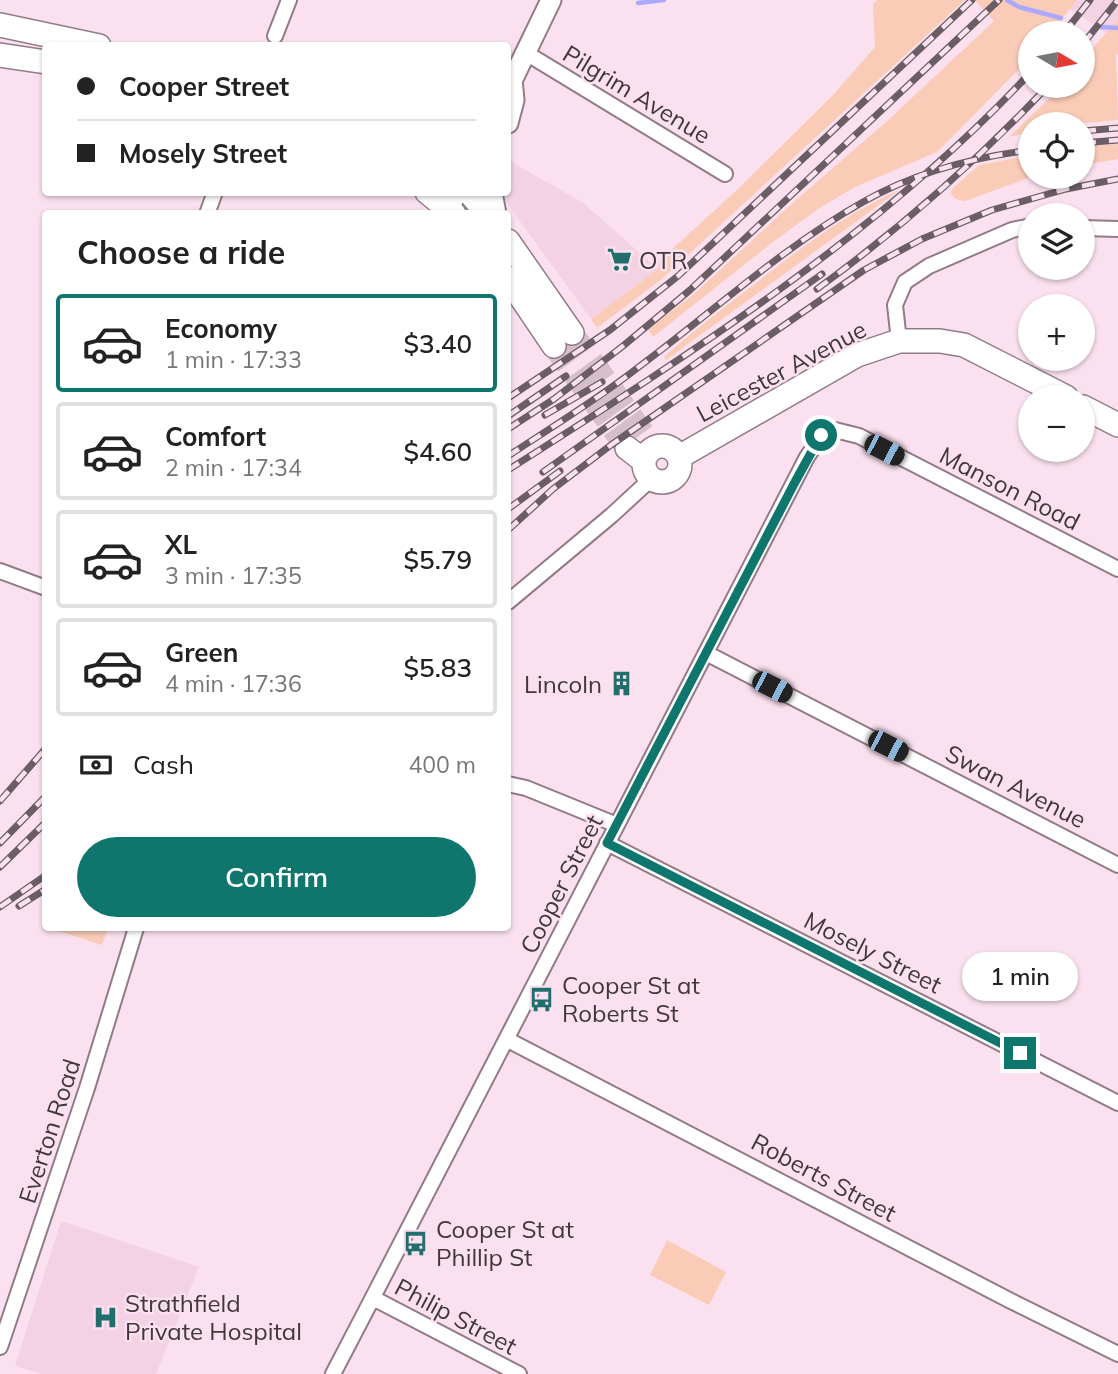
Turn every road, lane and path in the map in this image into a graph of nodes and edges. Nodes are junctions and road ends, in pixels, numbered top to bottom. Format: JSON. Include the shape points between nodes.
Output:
{"nodes":[{"id":1,"x":289,"y":0,"type":"edge"},
{"id":2,"x":551,"y":0,"type":"edge"},
{"id":3,"x":0,"y":25,"type":"edge"},
{"id":4,"x":275,"y":36,"type":"dead end"},
{"id":5,"x":80,"y":42,"type":"edge"},
{"id":6,"x":526,"y":53,"type":"junction"},
{"id":7,"x":0,"y":55,"type":"edge"},
{"id":8,"x":42,"y":61,"type":"edge"},
{"id":9,"x":511,"y":82,"type":"edge"},
{"id":10,"x":511,"y":88,"type":"edge"},
{"id":11,"x":511,"y":112,"type":"edge"},
{"id":12,"x":725,"y":174,"type":"dead end"},
{"id":13,"x":434,"y":196,"type":"edge"},
{"id":14,"x":472,"y":196,"type":"edge"},
{"id":15,"x":452,"y":207,"type":"edge"},
{"id":16,"x":484,"y":210,"type":"edge"},
{"id":17,"x":1095,"y":228,"type":"edge"},
{"id":18,"x":1018,"y":229,"type":"edge"},
{"id":19,"x":1118,"y":229,"type":"edge"},
{"id":20,"x":511,"y":246,"type":"edge"},
{"id":21,"x":511,"y":281,"type":"edge"},
{"id":22,"x":899,"y":341,"type":"junction"},
{"id":23,"x":1042,"y":385,"type":"edge"},
{"id":24,"x":1095,"y":413,"type":"edge"},
{"id":25,"x":1118,"y":425,"type":"edge"},
{"id":26,"x":842,"y":431,"type":"joint"},
{"id":27,"x":644,"y":454,"type":"junction"},
{"id":28,"x":679,"y":457,"type":"junction"},
{"id":29,"x":1118,"y":569,"type":"edge"},
{"id":30,"x":0,"y":571,"type":"edge"},
{"id":31,"x":42,"y":587,"type":"edge"},
{"id":32,"x":511,"y":599,"type":"edge"},
{"id":33,"x":706,"y":653,"type":"junction"},
{"id":34,"x":514,"y":785,"type":"edge"},
{"id":35,"x":617,"y":824,"type":"junction"},
{"id":36,"x":607,"y":843,"type":"junction"},
{"id":37,"x":1118,"y":864,"type":"edge"},
{"id":38,"x":135,"y":931,"type":"edge"},
{"id":39,"x":509,"y":1040,"type":"junction"},
{"id":40,"x":1118,"y":1103,"type":"edge"},
{"id":41,"x":373,"y":1298,"type":"junction"},
{"id":42,"x":0,"y":1347,"type":"edge"},
{"id":43,"x":1118,"y":1354,"type":"edge"},
{"id":44,"x":333,"y":1374,"type":"edge"},
{"id":45,"x":519,"y":1374,"type":"edge"}],
"edges":[{"from":1,"to":4,"type":"street"},
{"from":2,"to":6,"type":"main road"},
{"from":3,"to":5,"type":"main road"},
{"from":6,"to":9,"type":"main road"},
{"from":6,"to":12,"type":"street","name":"Pilgrim Avenue"},
{"from":7,"to":8,"type":"main road"},
{"from":10,"to":11,"type":"main road"},
{"from":13,"to":15,"type":"main road"},
{"from":14,"to":16,"type":"main road"},
{"from":17,"to":19,"type":"street"},
{"from":18,"to":22,"type":"street","via":[[905,282],[895,305]]},
{"from":20,"to":21,"type":"main road","via":[[563,340]]},
{"from":22,"to":23,"type":"main road","name":"Leicester Avenue","via":[[964,345]]},
{"from":22,"to":28,"type":"main road","name":"Leicester Avenue","via":[[857,355]]},
{"from":24,"to":25,"type":"main road"},
{"from":26,"to":29,"type":"street","name":"Manson Road"},
{"from":26,"to":33,"type":"street","name":"Cooper Street","via":[[828,431],[816,442]]},
{"from":27,"to":28,"type":"main road","via":[[671,449]]},
{"from":27,"to":28,"type":"main road","via":[[662,483],[674,479]]},
{"from":27,"to":32,"type":"street","via":[[612,515]]},
{"from":30,"to":31,"type":"street"},
{"from":33,"to":35,"type":"street","name":"Cooper Street"},
{"from":33,"to":37,"type":"street","name":"Swan Avenue"},
{"from":34,"to":35,"type":"street"},
{"from":35,"to":36,"type":"street","name":"Cooper Street"},
{"from":36,"to":39,"type":"street","name":"Cooper Street"},
{"from":36,"to":40,"type":"street","name":"Mosely Street"},
{"from":38,"to":42,"type":"street","name":"Everton Road"},
{"from":39,"to":41,"type":"street","name":"Cooper Street"},
{"from":39,"to":43,"type":"street","name":"Roberts Street"},
{"from":41,"to":44,"type":"street","name":"Cooper Street"},
{"from":41,"to":45,"type":"street","name":"Philip Street"}]}
